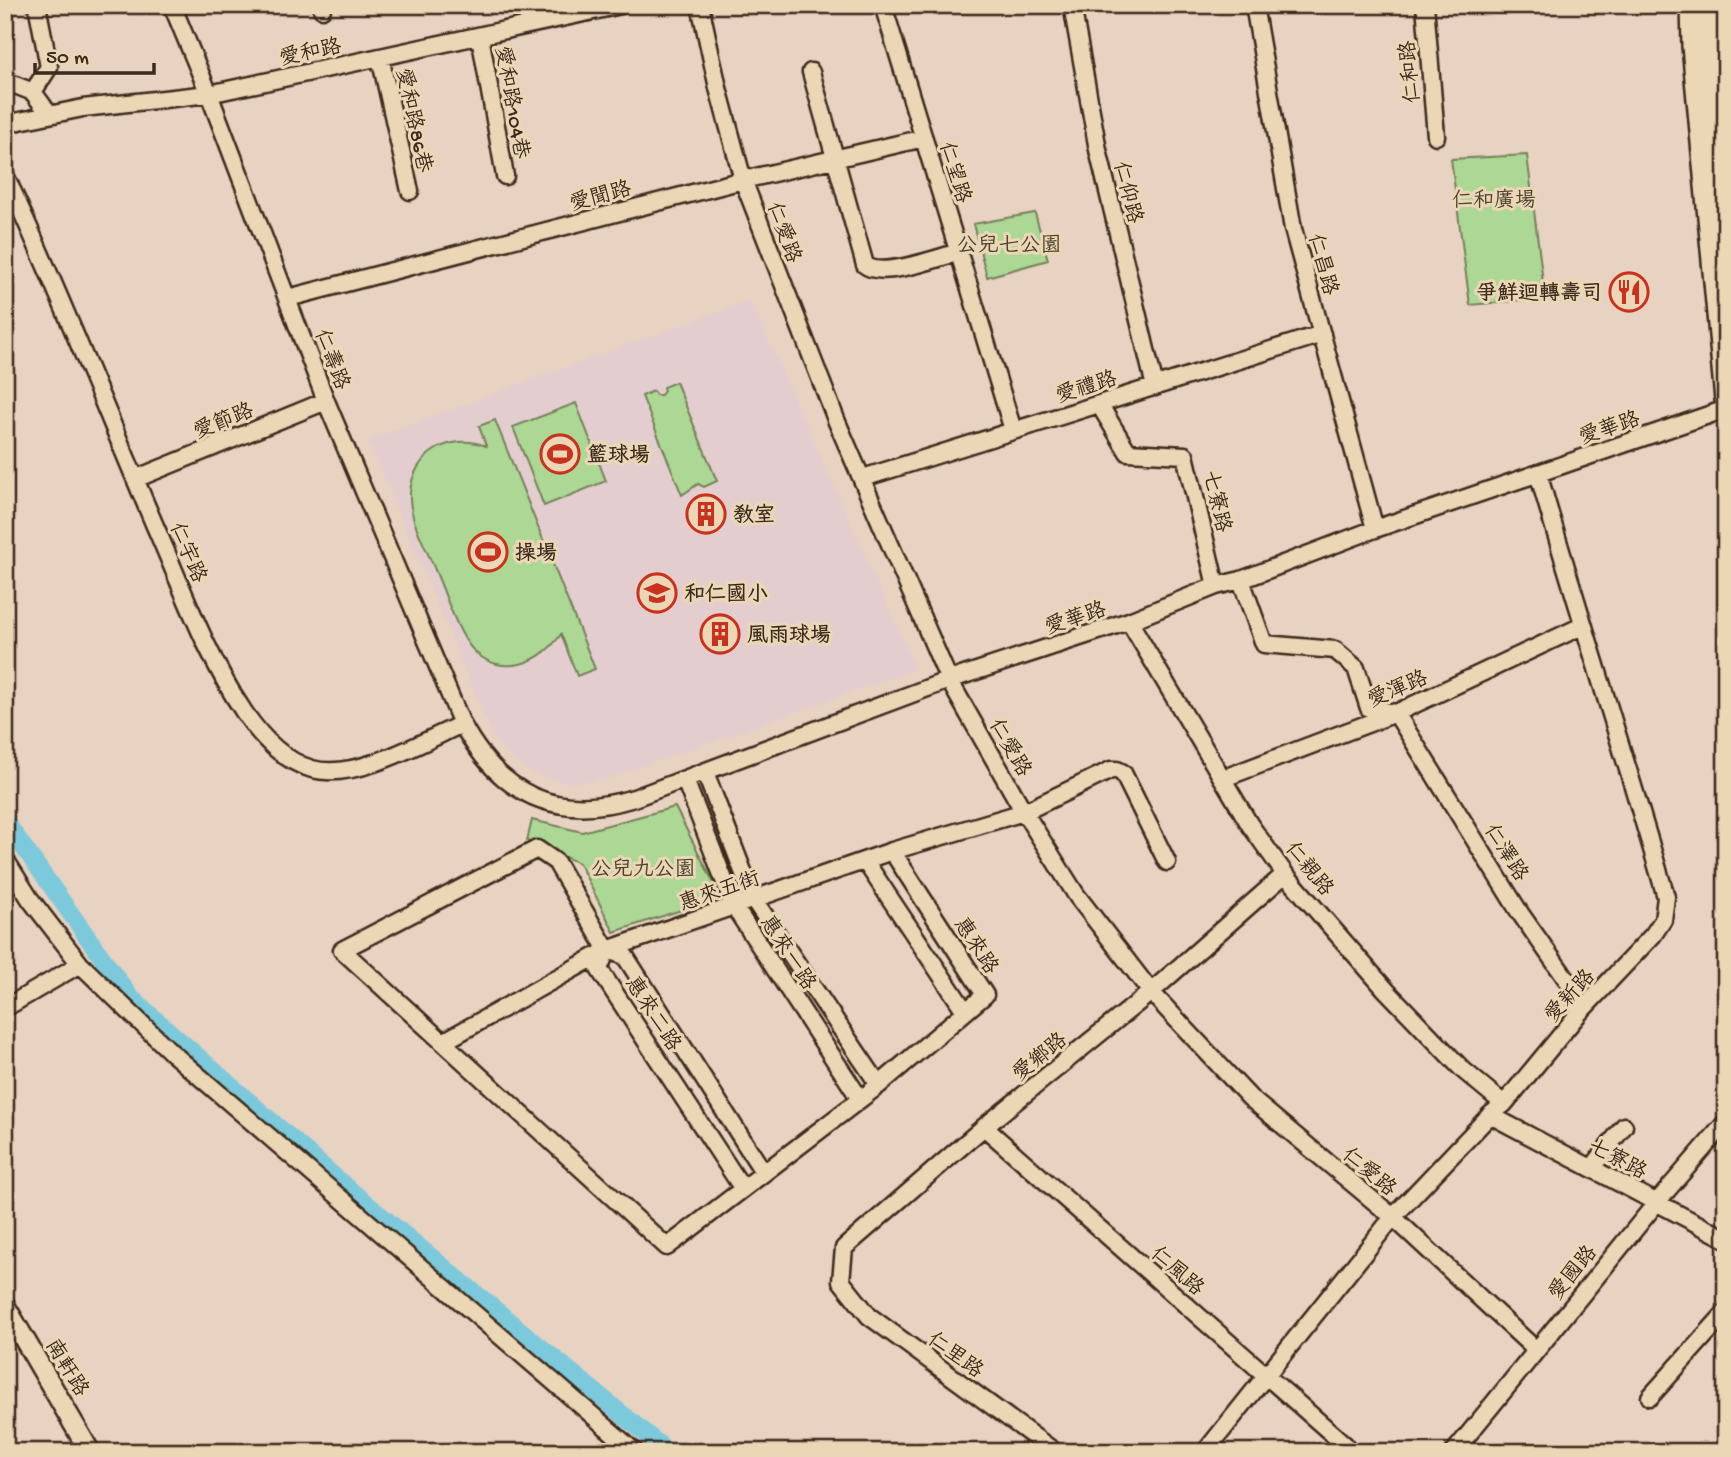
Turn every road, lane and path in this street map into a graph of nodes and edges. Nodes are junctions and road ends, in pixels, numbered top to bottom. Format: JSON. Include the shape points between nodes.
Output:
{"nodes":[{"id":1,"x":37,"y":5,"type":"edge"},
{"id":2,"x":172,"y":5,"type":"edge"},
{"id":3,"x":621,"y":5,"type":"edge"},
{"id":4,"x":700,"y":5,"type":"edge"},
{"id":5,"x":883,"y":5,"type":"edge"},
{"id":6,"x":1072,"y":5,"type":"edge"},
{"id":7,"x":1254,"y":5,"type":"edge"},
{"id":8,"x":1425,"y":5,"type":"edge"},
{"id":9,"x":1692,"y":5,"type":"edge"},
{"id":10,"x":1713,"y":5,"type":"edge"},
{"id":11,"x":480,"y":36,"type":"junction"},
{"id":12,"x":380,"y":57,"type":"junction"},
{"id":13,"x":811,"y":72,"type":"dead end"},
{"id":14,"x":5,"y":81,"type":"edge"},
{"id":15,"x":33,"y":92,"type":"junction"},
{"id":16,"x":209,"y":94,"type":"junction"},
{"id":17,"x":49,"y":114,"type":"junction"},
{"id":18,"x":5,"y":124,"type":"edge"},
{"id":19,"x":1436,"y":136,"type":"dead end"},
{"id":20,"x":924,"y":138,"type":"junction"},
{"id":21,"x":835,"y":157,"type":"junction"},
{"id":22,"x":5,"y":175,"type":"edge"},
{"id":23,"x":505,"y":176,"type":"dead end"},
{"id":24,"x":743,"y":180,"type":"junction"},
{"id":25,"x":410,"y":191,"type":"dead end"},
{"id":26,"x":1726,"y":201,"type":"edge"},
{"id":27,"x":959,"y":252,"type":"junction"},
{"id":28,"x":288,"y":298,"type":"junction"},
{"id":29,"x":1322,"y":334,"type":"junction"},
{"id":30,"x":1155,"y":387,"type":"junction"},
{"id":31,"x":1726,"y":400,"type":"edge"},
{"id":32,"x":326,"y":401,"type":"junction"},
{"id":33,"x":1099,"y":404,"type":"junction"},
{"id":34,"x":1726,"y":409,"type":"edge"},
{"id":35,"x":1013,"y":430,"type":"junction"},
{"id":36,"x":1538,"y":473,"type":"junction"},
{"id":37,"x":863,"y":478,"type":"junction"},
{"id":38,"x":135,"y":479,"type":"junction"},
{"id":39,"x":1375,"y":530,"type":"junction"},
{"id":40,"x":1241,"y":580,"type":"junction"},
{"id":41,"x":1216,"y":586,"type":"junction"},
{"id":42,"x":1129,"y":621,"type":"junction"},
{"id":43,"x":1582,"y":626,"type":"junction"},
{"id":44,"x":949,"y":680,"type":"junction"},
{"id":45,"x":1396,"y":713,"type":"junction"},
{"id":46,"x":462,"y":723,"type":"junction"},
{"id":47,"x":705,"y":772,"type":"junction"},
{"id":48,"x":1224,"y":778,"type":"junction"},
{"id":49,"x":685,"y":780,"type":"junction"},
{"id":50,"x":1024,"y":812,"type":"junction"},
{"id":51,"x":892,"y":851,"type":"junction"},
{"id":52,"x":5,"y":859,"type":"edge"},
{"id":53,"x":865,"y":861,"type":"junction"},
{"id":54,"x":1167,"y":862,"type":"dead end"},
{"id":55,"x":1285,"y":874,"type":"junction"},
{"id":56,"x":754,"y":900,"type":"junction"},
{"id":57,"x":735,"y":908,"type":"junction"},
{"id":58,"x":607,"y":950,"type":"junction"},
{"id":59,"x":80,"y":964,"type":"junction"},
{"id":60,"x":1151,"y":992,"type":"junction"},
{"id":61,"x":5,"y":1008,"type":"edge"},
{"id":62,"x":965,"y":1010,"type":"junction"},
{"id":63,"x":1580,"y":1012,"type":"junction"},
{"id":64,"x":443,"y":1042,"type":"junction"},
{"id":65,"x":879,"y":1085,"type":"junction"},
{"id":66,"x":860,"y":1099,"type":"junction"},
{"id":67,"x":1504,"y":1104,"type":"junction"},
{"id":68,"x":1490,"y":1115,"type":"junction"},
{"id":69,"x":1726,"y":1122,"type":"edge"},
{"id":70,"x":1624,"y":1126,"type":"dead end"},
{"id":71,"x":984,"y":1127,"type":"junction"},
{"id":72,"x":1592,"y":1168,"type":"junction"},
{"id":73,"x":764,"y":1174,"type":"junction"},
{"id":74,"x":743,"y":1189,"type":"junction"},
{"id":75,"x":1657,"y":1202,"type":"junction"},
{"id":76,"x":1393,"y":1217,"type":"junction"},
{"id":77,"x":1726,"y":1239,"type":"edge"},
{"id":78,"x":841,"y":1281,"type":"joint"},
{"id":79,"x":5,"y":1306,"type":"edge"},
{"id":80,"x":1726,"y":1312,"type":"edge"},
{"id":81,"x":1536,"y":1350,"type":"junction"},
{"id":82,"x":1264,"y":1375,"type":"junction"},
{"id":83,"x":1650,"y":1397,"type":"dead end"},
{"id":84,"x":1345,"y":1446,"type":"dead end"},
{"id":85,"x":90,"y":1452,"type":"edge"},
{"id":86,"x":635,"y":1452,"type":"edge"},
{"id":87,"x":1055,"y":1452,"type":"edge"},
{"id":88,"x":1205,"y":1452,"type":"edge"},
{"id":89,"x":1454,"y":1452,"type":"edge"}],
"edges":[{"from":1,"to":15,"type":"street","via":[[49,67]]},
{"from":2,"to":16,"type":"street","name":"仁壽路"},
{"from":3,"to":11,"type":"street","name":"愛和路"},
{"from":4,"to":24,"type":"street","name":"仁愛路"},
{"from":5,"to":20,"type":"street","name":"仁望路"},
{"from":6,"to":30,"type":"street","name":"仁仰路","via":[[1098,150]]},
{"from":7,"to":29,"type":"street","name":"仁昌路","via":[[1293,229]]},
{"from":8,"to":19,"type":"street","name":"仁和路"},
{"from":9,"to":31,"type":"main road"},
{"from":10,"to":26,"type":"main road"},
{"from":11,"to":12,"type":"street","name":"愛和路"},
{"from":11,"to":23,"type":"street","name":"愛和路104巷"},
{"from":12,"to":16,"type":"street","name":"愛和路"},
{"from":12,"to":25,"type":"street","name":"愛和路86巷"},
{"from":13,"to":21,"type":"street"},
{"from":14,"to":15,"type":"street"},
{"from":15,"to":17,"type":"street"},
{"from":16,"to":17,"type":"street","name":"愛和路"},
{"from":16,"to":28,"type":"street","name":"仁壽路"},
{"from":17,"to":18,"type":"street","name":"愛和路"},
{"from":20,"to":21,"type":"street","name":"愛聞路"},
{"from":20,"to":27,"type":"street","name":"仁望路"},
{"from":21,"to":24,"type":"street","name":"愛聞路"},
{"from":21,"to":27,"type":"street","via":[[865,264],[871,270],[884,271]]},
{"from":22,"to":38,"type":"street","name":"仁宇路"},
{"from":24,"to":28,"type":"street","name":"愛聞路"},
{"from":24,"to":37,"type":"street","name":"仁愛路","via":[[822,386]]},
{"from":27,"to":35,"type":"street","name":"仁望路"},
{"from":28,"to":32,"type":"street","name":"仁壽路"},
{"from":29,"to":30,"type":"street","name":"愛禮路"},
{"from":29,"to":39,"type":"street","name":"仁昌路"},
{"from":30,"to":33,"type":"street","name":"愛禮路"},
{"from":32,"to":38,"type":"street","name":"愛節路"},
{"from":32,"to":46,"type":"street","name":"仁壽路"},
{"from":33,"to":35,"type":"street","name":"愛禮路"},
{"from":33,"to":41,"type":"street","name":"七寮路","via":[[1128,452],[1185,455]]},
{"from":34,"to":36,"type":"street","name":"愛華路"},
{"from":35,"to":37,"type":"street","name":"愛禮路"},
{"from":36,"to":39,"type":"street","name":"愛華路"},
{"from":36,"to":43,"type":"street","name":"愛新路"},
{"from":37,"to":44,"type":"street","name":"仁愛路"},
{"from":38,"to":46,"type":"street","name":"仁宇路","via":[[201,633],[244,712],[285,757],[311,769],[344,769],[393,755]]},
{"from":39,"to":40,"type":"street","name":"愛華路"},
{"from":40,"to":41,"type":"street","name":"愛華路"},
{"from":40,"to":45,"type":"street","via":[[1264,644],[1335,650],[1356,668],[1369,708]]},
{"from":41,"to":42,"type":"street","name":"愛華路"},
{"from":42,"to":44,"type":"street","name":"愛華路"},
{"from":42,"to":48,"type":"street","name":"仁親路"},
{"from":43,"to":45,"type":"street","name":"愛渾路"},
{"from":43,"to":63,"type":"street","name":"愛新路","via":[[1666,897],[1663,920],[1653,935]]},
{"from":44,"to":47,"type":"street","name":"愛華路"},
{"from":44,"to":50,"type":"street","name":"仁愛路"},
{"from":45,"to":48,"type":"street","name":"愛渾路"},
{"from":45,"to":63,"type":"street","name":"仁澤路","via":[[1520,913],[1572,987]]},
{"from":46,"to":49,"type":"street","name":"愛華路","via":[[475,748],[506,781],[556,804],[615,804]]},
{"from":47,"to":49,"type":"street","name":"愛華路"},
{"from":47,"to":56,"type":"street","name":"惠來一路"},
{"from":48,"to":55,"type":"street","name":"仁親路"},
{"from":49,"to":57,"type":"street","name":"惠來一路"},
{"from":50,"to":51,"type":"street","name":"惠來五街"},
{"from":50,"to":54,"type":"street","name":"惠來五街","via":[[1117,770],[1130,784]]},
{"from":50,"to":60,"type":"street","name":"仁愛路","via":[[1077,896]]},
{"from":51,"to":53,"type":"street","name":"惠來五街"},
{"from":51,"to":62,"type":"street","name":"惠來路","via":[[985,995]]},
{"from":52,"to":59,"type":"street"},
{"from":53,"to":56,"type":"street","name":"惠來五街"},
{"from":53,"to":62,"type":"street"},
{"from":55,"to":60,"type":"street","name":"愛鄉路"},
{"from":55,"to":67,"type":"street","name":"仁親路","via":[[1386,990],[1453,1060]]},
{"from":56,"to":57,"type":"street","name":"惠來五街"},
{"from":56,"to":65,"type":"street","name":"惠來一路"},
{"from":57,"to":58,"type":"street","name":"惠來五街"},
{"from":57,"to":66,"type":"street","name":"惠來一路"},
{"from":58,"to":64,"type":"street","name":"惠來五街"},
{"from":58,"to":64,"type":"street","via":[[556,862],[537,849],[342,950]]},
{"from":58,"to":73,"type":"street","name":"惠來二路","via":[[625,956]]},
{"from":58,"to":74,"type":"street","name":"惠來二路","via":[[599,969]]},
{"from":59,"to":61,"type":"street"},
{"from":59,"to":86,"type":"street","via":[[171,1052]]},
{"from":60,"to":71,"type":"street","name":"愛鄉路"},
{"from":60,"to":76,"type":"street","name":"仁愛路","via":[[1250,1098]]},
{"from":62,"to":65,"type":"street"},
{"from":63,"to":67,"type":"street","name":"愛新路"},
{"from":64,"to":74,"type":"street","via":[[667,1247]]},
{"from":65,"to":66,"type":"street"},
{"from":66,"to":73,"type":"street"},
{"from":67,"to":68,"type":"street","name":"愛新路"},
{"from":68,"to":72,"type":"street","name":"七寮路"},
{"from":68,"to":76,"type":"street","name":"愛新路"},
{"from":69,"to":75,"type":"street","name":"愛國路"},
{"from":70,"to":72,"type":"street"},
{"from":71,"to":78,"type":"street","name":"愛鄉路","via":[[844,1248]]},
{"from":71,"to":82,"type":"street","name":"仁風路"},
{"from":72,"to":75,"type":"street","name":"七寮路"},
{"from":73,"to":74,"type":"street"},
{"from":75,"to":77,"type":"street","name":"七寮路"},
{"from":75,"to":81,"type":"street","name":"愛國路"},
{"from":76,"to":81,"type":"street","name":"仁愛路"},
{"from":76,"to":82,"type":"street","name":"愛新路"},
{"from":78,"to":87,"type":"street","name":"仁里路","via":[[869,1316]]},
{"from":79,"to":85,"type":"street","name":"南軒路"},
{"from":80,"to":83,"type":"street"},
{"from":81,"to":89,"type":"street","name":"愛國路"},
{"from":82,"to":84,"type":"street","name":"仁風路"},
{"from":82,"to":88,"type":"street","name":"愛新路"}]}
